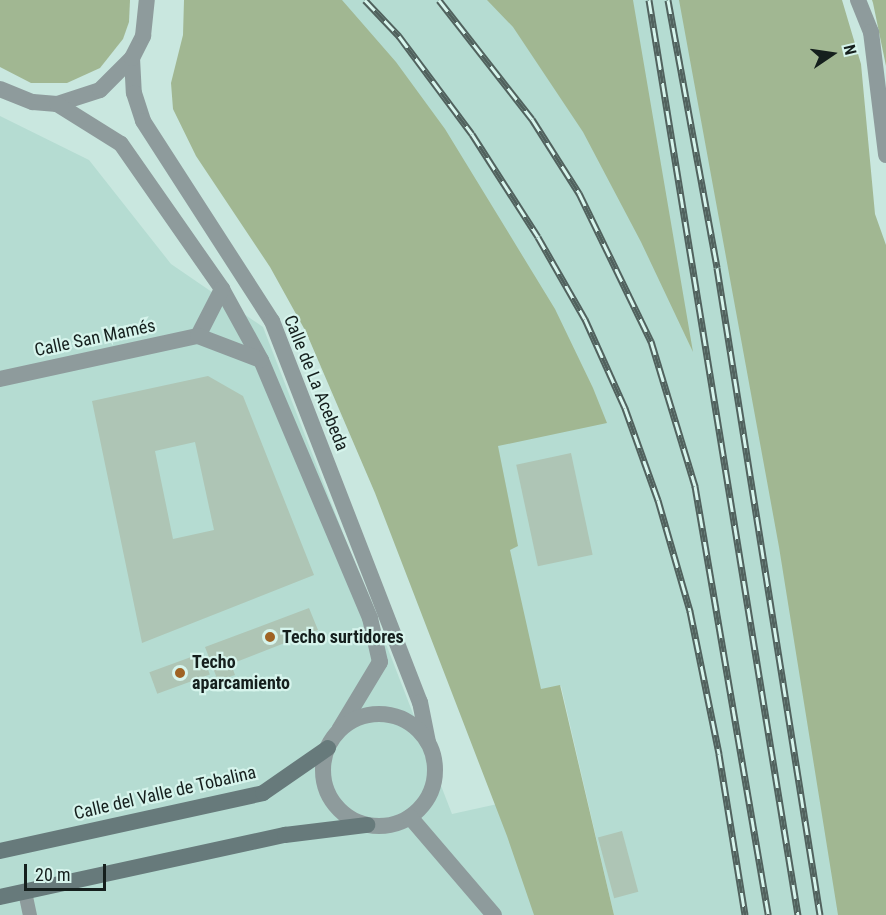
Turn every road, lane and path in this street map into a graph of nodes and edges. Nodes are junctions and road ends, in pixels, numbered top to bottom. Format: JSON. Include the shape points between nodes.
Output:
{"nodes":[{"id":1,"x":147,"y":0,"type":"edge"},
{"id":2,"x":858,"y":0,"type":"edge"},
{"id":3,"x":132,"y":58,"type":"junction"},
{"id":4,"x":0,"y":89,"type":"edge"},
{"id":5,"x":57,"y":104,"type":"junction"},
{"id":6,"x":886,"y":155,"type":"edge"},
{"id":7,"x":222,"y":289,"type":"junction"},
{"id":8,"x":198,"y":336,"type":"junction"},
{"id":9,"x":261,"y":360,"type":"junction"},
{"id":10,"x":0,"y":379,"type":"edge"},
{"id":11,"x":339,"y":730,"type":"junction"},
{"id":12,"x":428,"y":742,"type":"junction"},
{"id":13,"x":328,"y":748,"type":"junction"},
{"id":14,"x":410,"y":817,"type":"junction"},
{"id":15,"x":367,"y":825,"type":"junction"},
{"id":16,"x":0,"y":850,"type":"edge"},
{"id":17,"x":25,"y":892,"type":"junction"},
{"id":18,"x":0,"y":897,"type":"edge"},
{"id":19,"x":30,"y":915,"type":"edge"},
{"id":20,"x":494,"y":915,"type":"edge"}],
"edges":[{"from":1,"to":3,"type":"street","via":[[143,36]]},
{"from":2,"to":6,"type":"street","via":[[871,32]]},
{"from":3,"to":5,"type":"street","via":[[100,90]]},
{"from":3,"to":12,"type":"street","name":"Calle de La Acebeda","via":[[134,93],[143,121],[272,321],[420,702]]},
{"from":4,"to":5,"type":"street","via":[[33,102]]},
{"from":5,"to":7,"type":"street","via":[[121,144]]},
{"from":7,"to":8,"type":"street"},
{"from":7,"to":9,"type":"street"},
{"from":8,"to":9,"type":"street"},
{"from":8,"to":10,"type":"street","name":"Calle San Mamés"},
{"from":9,"to":11,"type":"street","via":[[370,618],[380,662]]},
{"from":11,"to":12,"type":"street","via":[[371,714],[390,715],[415,726]]},
{"from":11,"to":13,"type":"street"},
{"from":12,"to":14,"type":"street","via":[[435,764],[431,792]]},
{"from":13,"to":15,"type":"street","via":[[323,773],[328,794],[348,817]]},
{"from":13,"to":16,"type":"main road","name":"Calle del Valle de Tobalina","via":[[263,793]]},
{"from":14,"to":15,"type":"street","via":[[386,826]]},
{"from":14,"to":20,"type":"street"},
{"from":15,"to":17,"type":"main road","via":[[285,835]]},
{"from":17,"to":18,"type":"main road"},
{"from":17,"to":19,"type":"lane"}]}
